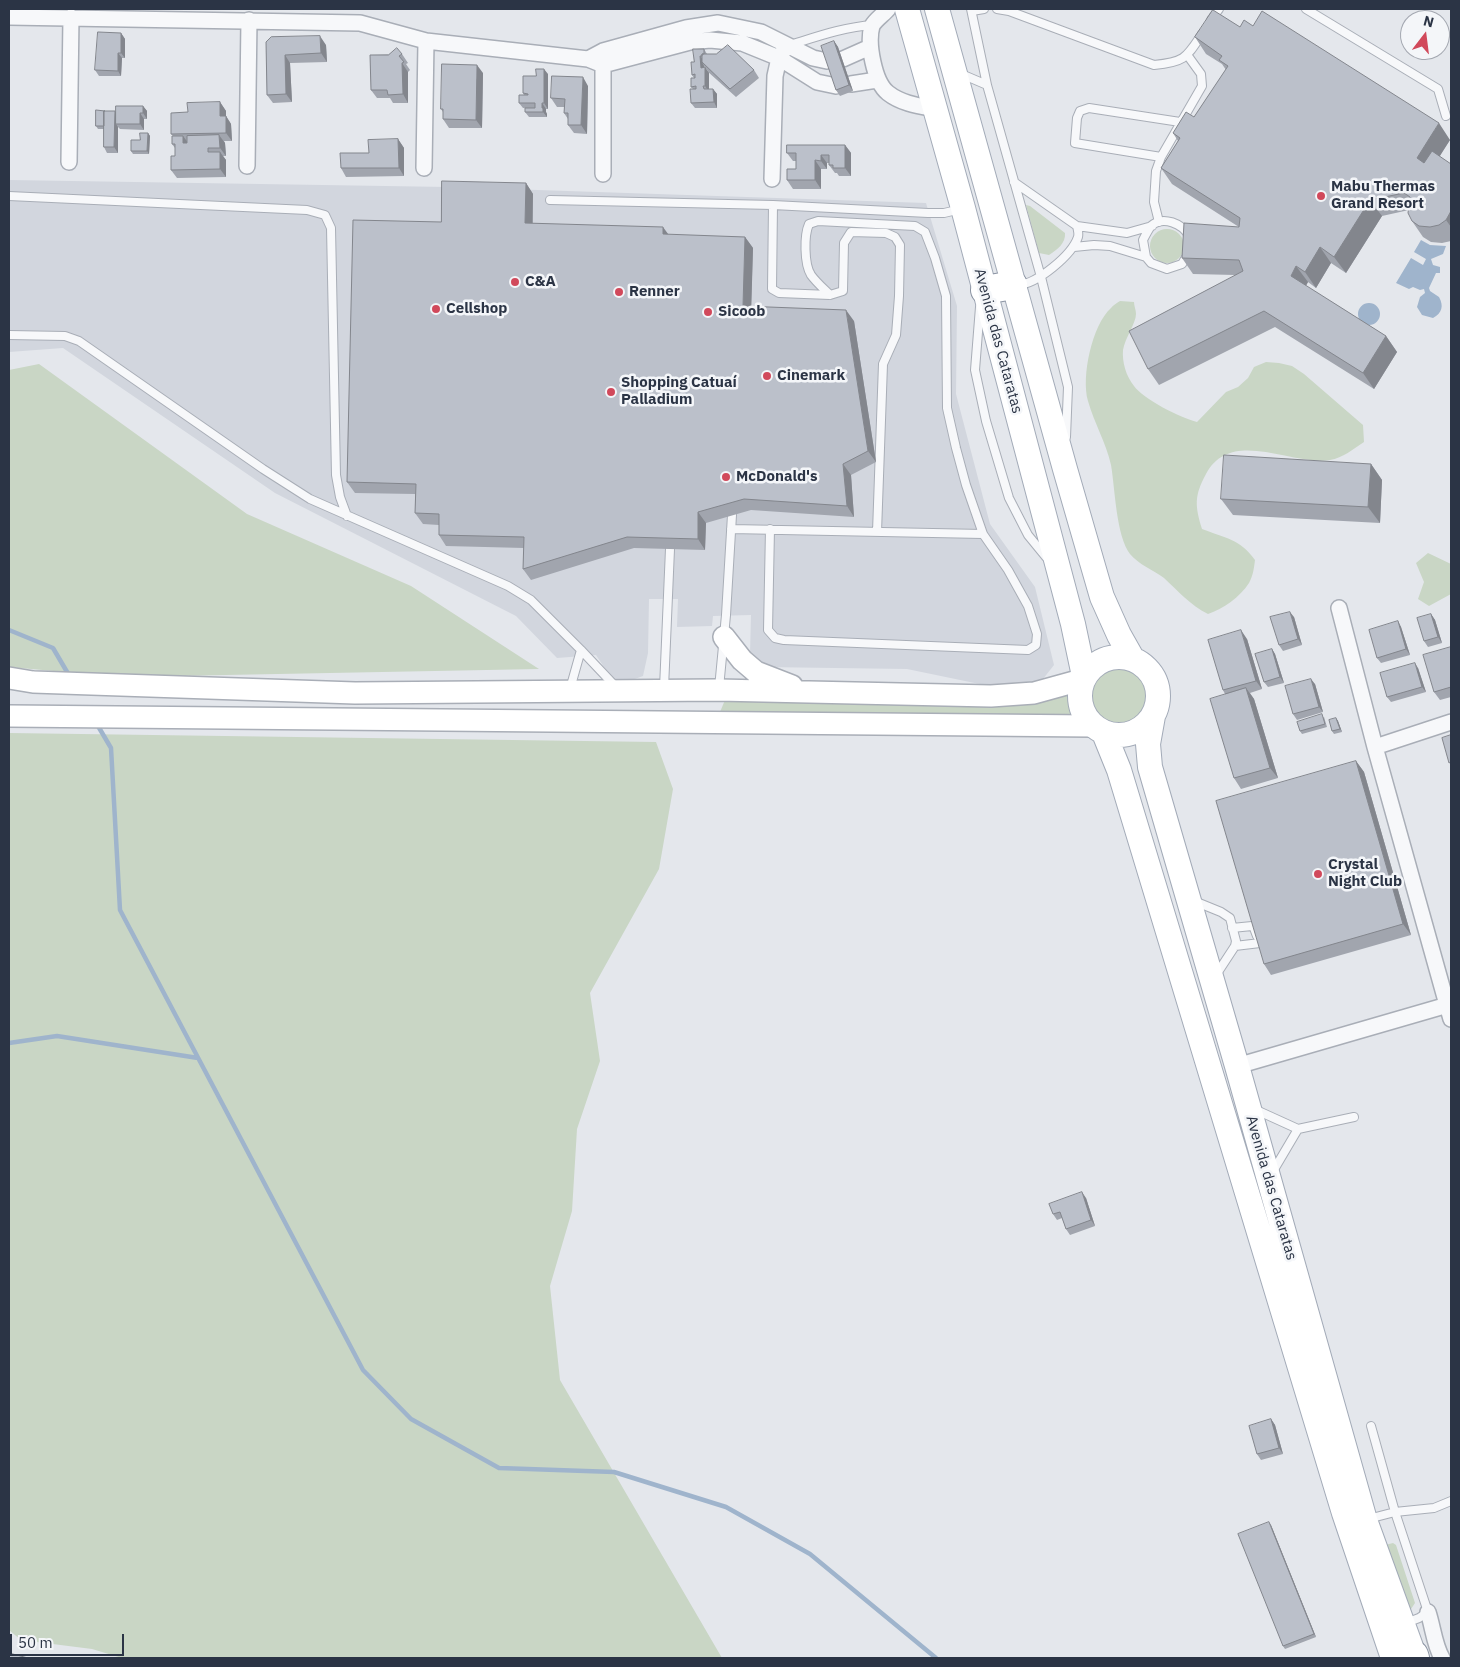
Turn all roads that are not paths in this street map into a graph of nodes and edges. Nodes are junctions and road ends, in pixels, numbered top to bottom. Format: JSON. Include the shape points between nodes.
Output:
{"nodes":[{"id":1,"x":888,"y":9,"type":"edge"},
{"id":2,"x":907,"y":9,"type":"edge"},
{"id":3,"x":937,"y":9,"type":"edge"},
{"id":4,"x":984,"y":9,"type":"edge"},
{"id":5,"x":997,"y":9,"type":"edge"},
{"id":6,"x":1219,"y":9,"type":"edge"},
{"id":7,"x":1306,"y":9,"type":"edge"},
{"id":8,"x":972,"y":10,"type":"edge"},
{"id":9,"x":9,"y":17,"type":"edge"},
{"id":10,"x":71,"y":17,"type":"junction"},
{"id":11,"x":249,"y":20,"type":"junction"},
{"id":12,"x":872,"y":25,"type":"junction"},
{"id":13,"x":426,"y":42,"type":"junction"},
{"id":14,"x":870,"y":47,"type":"junction"},
{"id":15,"x":783,"y":52,"type":"junction"},
{"id":16,"x":1188,"y":56,"type":"junction"},
{"id":17,"x":603,"y":58,"type":"junction"},
{"id":18,"x":843,"y":59,"type":"dead end"},
{"id":19,"x":827,"y":61,"type":"edge"},
{"id":20,"x":954,"y":71,"type":"junction"},
{"id":21,"x":877,"y":80,"type":"junction"},
{"id":22,"x":851,"y":84,"type":"edge"},
{"id":23,"x":987,"y":84,"type":"junction"},
{"id":24,"x":836,"y":86,"type":"edge"},
{"id":25,"x":936,"y":109,"type":"junction"},
{"id":26,"x":1446,"y":116,"type":"dead end"},
{"id":27,"x":1180,"y":122,"type":"junction"},
{"id":28,"x":1161,"y":157,"type":"junction"},
{"id":29,"x":69,"y":162,"type":"dead end"},
{"id":30,"x":247,"y":166,"type":"dead end"},
{"id":31,"x":424,"y":168,"type":"dead end"},
{"id":32,"x":603,"y":174,"type":"dead end"},
{"id":33,"x":772,"y":179,"type":"dead end"},
{"id":34,"x":1014,"y":182,"type":"junction"},
{"id":35,"x":9,"y":196,"type":"edge"},
{"id":36,"x":550,"y":200,"type":"dead end"},
{"id":37,"x":773,"y":205,"type":"junction"},
{"id":38,"x":963,"y":208,"type":"junction"},
{"id":39,"x":1156,"y":224,"type":"junction"},
{"id":40,"x":1077,"y":226,"type":"junction"},
{"id":41,"x":1074,"y":247,"type":"junction"},
{"id":42,"x":1146,"y":257,"type":"junction"},
{"id":43,"x":1041,"y":277,"type":"junction"},
{"id":44,"x":1013,"y":285,"type":"junction"},
{"id":45,"x":985,"y":290,"type":"junction"},
{"id":46,"x":830,"y":295,"type":"junction"},
{"id":47,"x":9,"y":335,"type":"edge"},
{"id":48,"x":1065,"y":469,"type":"junction"},
{"id":49,"x":732,"y":515,"type":"edge"},
{"id":50,"x":347,"y":516,"type":"junction"},
{"id":51,"x":731,"y":529,"type":"junction"},
{"id":52,"x":770,"y":530,"type":"junction"},
{"id":53,"x":877,"y":532,"type":"junction"},
{"id":54,"x":983,"y":534,"type":"junction"},
{"id":55,"x":670,"y":548,"type":"edge"},
{"id":56,"x":1059,"y":573,"type":"junction"},
{"id":57,"x":1338,"y":608,"type":"dead end"},
{"id":58,"x":724,"y":637,"type":"junction"},
{"id":59,"x":581,"y":650,"type":"junction"},
{"id":60,"x":1132,"y":658,"type":"junction"},
{"id":61,"x":9,"y":678,"type":"edge"},
{"id":62,"x":1083,"y":678,"type":"junction"},
{"id":63,"x":664,"y":690,"type":"junction"},
{"id":64,"x":718,"y":690,"type":"junction"},
{"id":65,"x":569,"y":691,"type":"junction"},
{"id":66,"x":619,"y":691,"type":"junction"},
{"id":67,"x":809,"y":692,"type":"junction"},
{"id":68,"x":9,"y":716,"type":"edge"},
{"id":69,"x":1153,"y":716,"type":"junction"},
{"id":70,"x":616,"y":721,"type":"junction"},
{"id":71,"x":1451,"y":722,"type":"edge"},
{"id":72,"x":1098,"y":730,"type":"junction"},
{"id":73,"x":1374,"y":747,"type":"junction"},
{"id":74,"x":1188,"y":899,"type":"junction"},
{"id":75,"x":1232,"y":928,"type":"junction"},
{"id":76,"x":1235,"y":946,"type":"junction"},
{"id":77,"x":1212,"y":981,"type":"junction"},
{"id":78,"x":1450,"y":1009,"type":"edge"},
{"id":79,"x":1238,"y":1066,"type":"junction"},
{"id":80,"x":1248,"y":1106,"type":"junction"},
{"id":81,"x":1354,"y":1117,"type":"dead end"},
{"id":82,"x":1298,"y":1129,"type":"junction"},
{"id":83,"x":1268,"y":1179,"type":"junction"},
{"id":84,"x":1371,"y":1426,"type":"dead end"},
{"id":85,"x":1451,"y":1501,"type":"edge"},
{"id":86,"x":1395,"y":1512,"type":"junction"},
{"id":87,"x":1365,"y":1520,"type":"junction"},
{"id":88,"x":1428,"y":1612,"type":"junction"},
{"id":89,"x":1402,"y":1625,"type":"junction"},
{"id":90,"x":1407,"y":1657,"type":"edge"},
{"id":91,"x":1442,"y":1658,"type":"edge"}],
"edges":[{"from":1,"to":12,"type":"street"},
{"from":2,"to":25,"type":"main road","name":"Avenida das Cataratas"},
{"from":3,"to":20,"type":"main road","name":"Avenida das Cataratas"},
{"from":4,"to":8,"type":"lane"},
{"from":5,"to":16,"type":"lane","via":[[1154,64],[1172,63]]},
{"from":6,"to":16,"type":"lane"},
{"from":7,"to":26,"type":"lane","via":[[1438,88]]},
{"from":8,"to":23,"type":"lane"},
{"from":9,"to":10,"type":"street"},
{"from":10,"to":11,"type":"street"},
{"from":10,"to":29,"type":"street"},
{"from":11,"to":13,"type":"street","via":[[360,23]]},
{"from":11,"to":30,"type":"street"},
{"from":12,"to":14,"type":"street"},
{"from":12,"to":15,"type":"lane","via":[[827,34]]},
{"from":13,"to":17,"type":"street"},
{"from":13,"to":31,"type":"street"},
{"from":14,"to":18,"type":"street"},
{"from":14,"to":21,"type":"street"},
{"from":15,"to":17,"type":"street","via":[[710,40]]},
{"from":15,"to":19,"type":"street"},
{"from":15,"to":24,"type":"street","via":[[816,82]]},
{"from":15,"to":33,"type":"street","via":[[775,76]]},
{"from":16,"to":27,"type":"lane","via":[[1201,74],[1202,86]]},
{"from":17,"to":32,"type":"street"},
{"from":20,"to":23,"type":"lane"},
{"from":20,"to":44,"type":"main road","name":"Avenida das Cataratas"},
{"from":21,"to":22,"type":"street"},
{"from":21,"to":25,"type":"street","via":[[888,93],[909,104]]},
{"from":23,"to":34,"type":"lane"},
{"from":25,"to":38,"type":"main road","name":"Avenida das Cataratas"},
{"from":27,"to":28,"type":"lane"},
{"from":27,"to":28,"type":"lane","via":[[1089,108],[1080,111],[1075,143]]},
{"from":28,"to":39,"type":"lane","via":[[1156,171]]},
{"from":34,"to":40,"type":"lane"},
{"from":34,"to":43,"type":"lane"},
{"from":35,"to":50,"type":"lane","via":[[307,210],[324,215],[331,228],[336,475]]},
{"from":36,"to":37,"type":"lane"},
{"from":37,"to":38,"type":"lane","via":[[928,213]]},
{"from":37,"to":46,"type":"lane","via":[[772,289],[779,293]]},
{"from":38,"to":45,"type":"main road","name":"Avenida das Cataratas"},
{"from":39,"to":40,"type":"lane","via":[[1127,234]]},
{"from":39,"to":42,"type":"lane","via":[[1143,240]]},
{"from":39,"to":42,"type":"lane","via":[[1168,221],[1184,228],[1190,251],[1182,264],[1167,269],[1151,263]]},
{"from":40,"to":41,"type":"lane","via":[[1079,235]]},
{"from":41,"to":42,"type":"lane","via":[[1110,246]]},
{"from":41,"to":43,"type":"lane"},
{"from":43,"to":44,"type":"lane"},
{"from":43,"to":48,"type":"lane","via":[[1068,388]]},
{"from":44,"to":45,"type":"highway"},
{"from":44,"to":48,"type":"main road","name":"Avenida das Cataratas"},
{"from":45,"to":56,"type":"main road","name":"Avenida das Cataratas"},
{"from":45,"to":56,"type":"lane","via":[[980,308],[975,370],[986,421],[1009,498],[1028,535]]},
{"from":46,"to":53,"type":"lane","via":[[844,290],[844,242],[851,232],[886,233],[895,237],[900,245],[899,296],[896,336],[883,364]]},
{"from":46,"to":54,"type":"lane","via":[[806,265],[806,231],[810,224],[818,221],[915,226],[925,232],[946,296],[947,408],[963,476]]},
{"from":47,"to":50,"type":"lane","via":[[65,336],[79,341],[262,469],[310,499]]},
{"from":48,"to":60,"type":"main road","name":"Avenida das Cataratas","via":[[1102,596]]},
{"from":49,"to":51,"type":"lane"},
{"from":50,"to":59,"type":"lane","via":[[508,586],[531,600]]},
{"from":51,"to":52,"type":"lane"},
{"from":51,"to":58,"type":"lane"},
{"from":52,"to":53,"type":"lane"},
{"from":52,"to":54,"type":"lane","via":[[768,630],[775,638],[1028,650],[1036,645],[1037,634],[1028,606]]},
{"from":53,"to":54,"type":"lane"},
{"from":55,"to":63,"type":"lane"},
{"from":56,"to":62,"type":"main road","name":"Avenida das Cataratas"},
{"from":57,"to":73,"type":"street"},
{"from":58,"to":64,"type":"lane"},
{"from":58,"to":67,"type":"street","via":[[756,672]]},
{"from":59,"to":65,"type":"lane"},
{"from":59,"to":66,"type":"lane"},
{"from":60,"to":62,"type":"main road","via":[[1112,656],[1102,659]]},
{"from":60,"to":69,"type":"main road","via":[[1154,678],[1159,697]]},
{"from":61,"to":65,"type":"street","via":[[33,682],[354,693]]},
{"from":62,"to":67,"type":"street","via":[[1034,694]]},
{"from":62,"to":72,"type":"main road","via":[[1079,690],[1081,710]]},
{"from":63,"to":64,"type":"street"},
{"from":63,"to":66,"type":"street"},
{"from":64,"to":67,"type":"street"},
{"from":64,"to":70,"type":"street","via":[[712,709],[704,715]]},
{"from":65,"to":66,"type":"street"},
{"from":68,"to":70,"type":"street"},
{"from":69,"to":72,"type":"main road","via":[[1139,731],[1130,734]]},
{"from":69,"to":74,"type":"main road","name":"Avenida das Cataratas","via":[[1148,744],[1150,767]]},
{"from":70,"to":72,"type":"street"},
{"from":71,"to":73,"type":"street"},
{"from":72,"to":90,"type":"main road","name":"Avenida das Cataratas","via":[[1119,770],[1344,1513]]},
{"from":73,"to":78,"type":"street"},
{"from":74,"to":75,"type":"lane","via":[[1221,912],[1230,918]]},
{"from":74,"to":77,"type":"main road","name":"Avenida das Cataratas"},
{"from":75,"to":76,"type":"lane"},
{"from":75,"to":76,"type":"lane","via":[[1252,926],[1261,946]]},
{"from":76,"to":77,"type":"lane"},
{"from":77,"to":79,"type":"main road","name":"Avenida das Cataratas"},
{"from":78,"to":79,"type":"street"},
{"from":79,"to":80,"type":"main road","name":"Avenida das Cataratas"},
{"from":80,"to":82,"type":"lane"},
{"from":80,"to":83,"type":"main road","name":"Avenida das Cataratas"},
{"from":81,"to":82,"type":"lane"},
{"from":82,"to":83,"type":"lane"},
{"from":83,"to":87,"type":"main road","name":"Avenida das Cataratas"},
{"from":84,"to":86,"type":"lane"},
{"from":85,"to":86,"type":"lane","via":[[1434,1508]]},
{"from":86,"to":87,"type":"lane"},
{"from":86,"to":88,"type":"lane"},
{"from":87,"to":89,"type":"main road","name":"Avenida das Cataratas"},
{"from":88,"to":89,"type":"lane"},
{"from":88,"to":91,"type":"street"},
{"from":89,"to":90,"type":"main road","name":"Avenida das Cataratas"}]}
